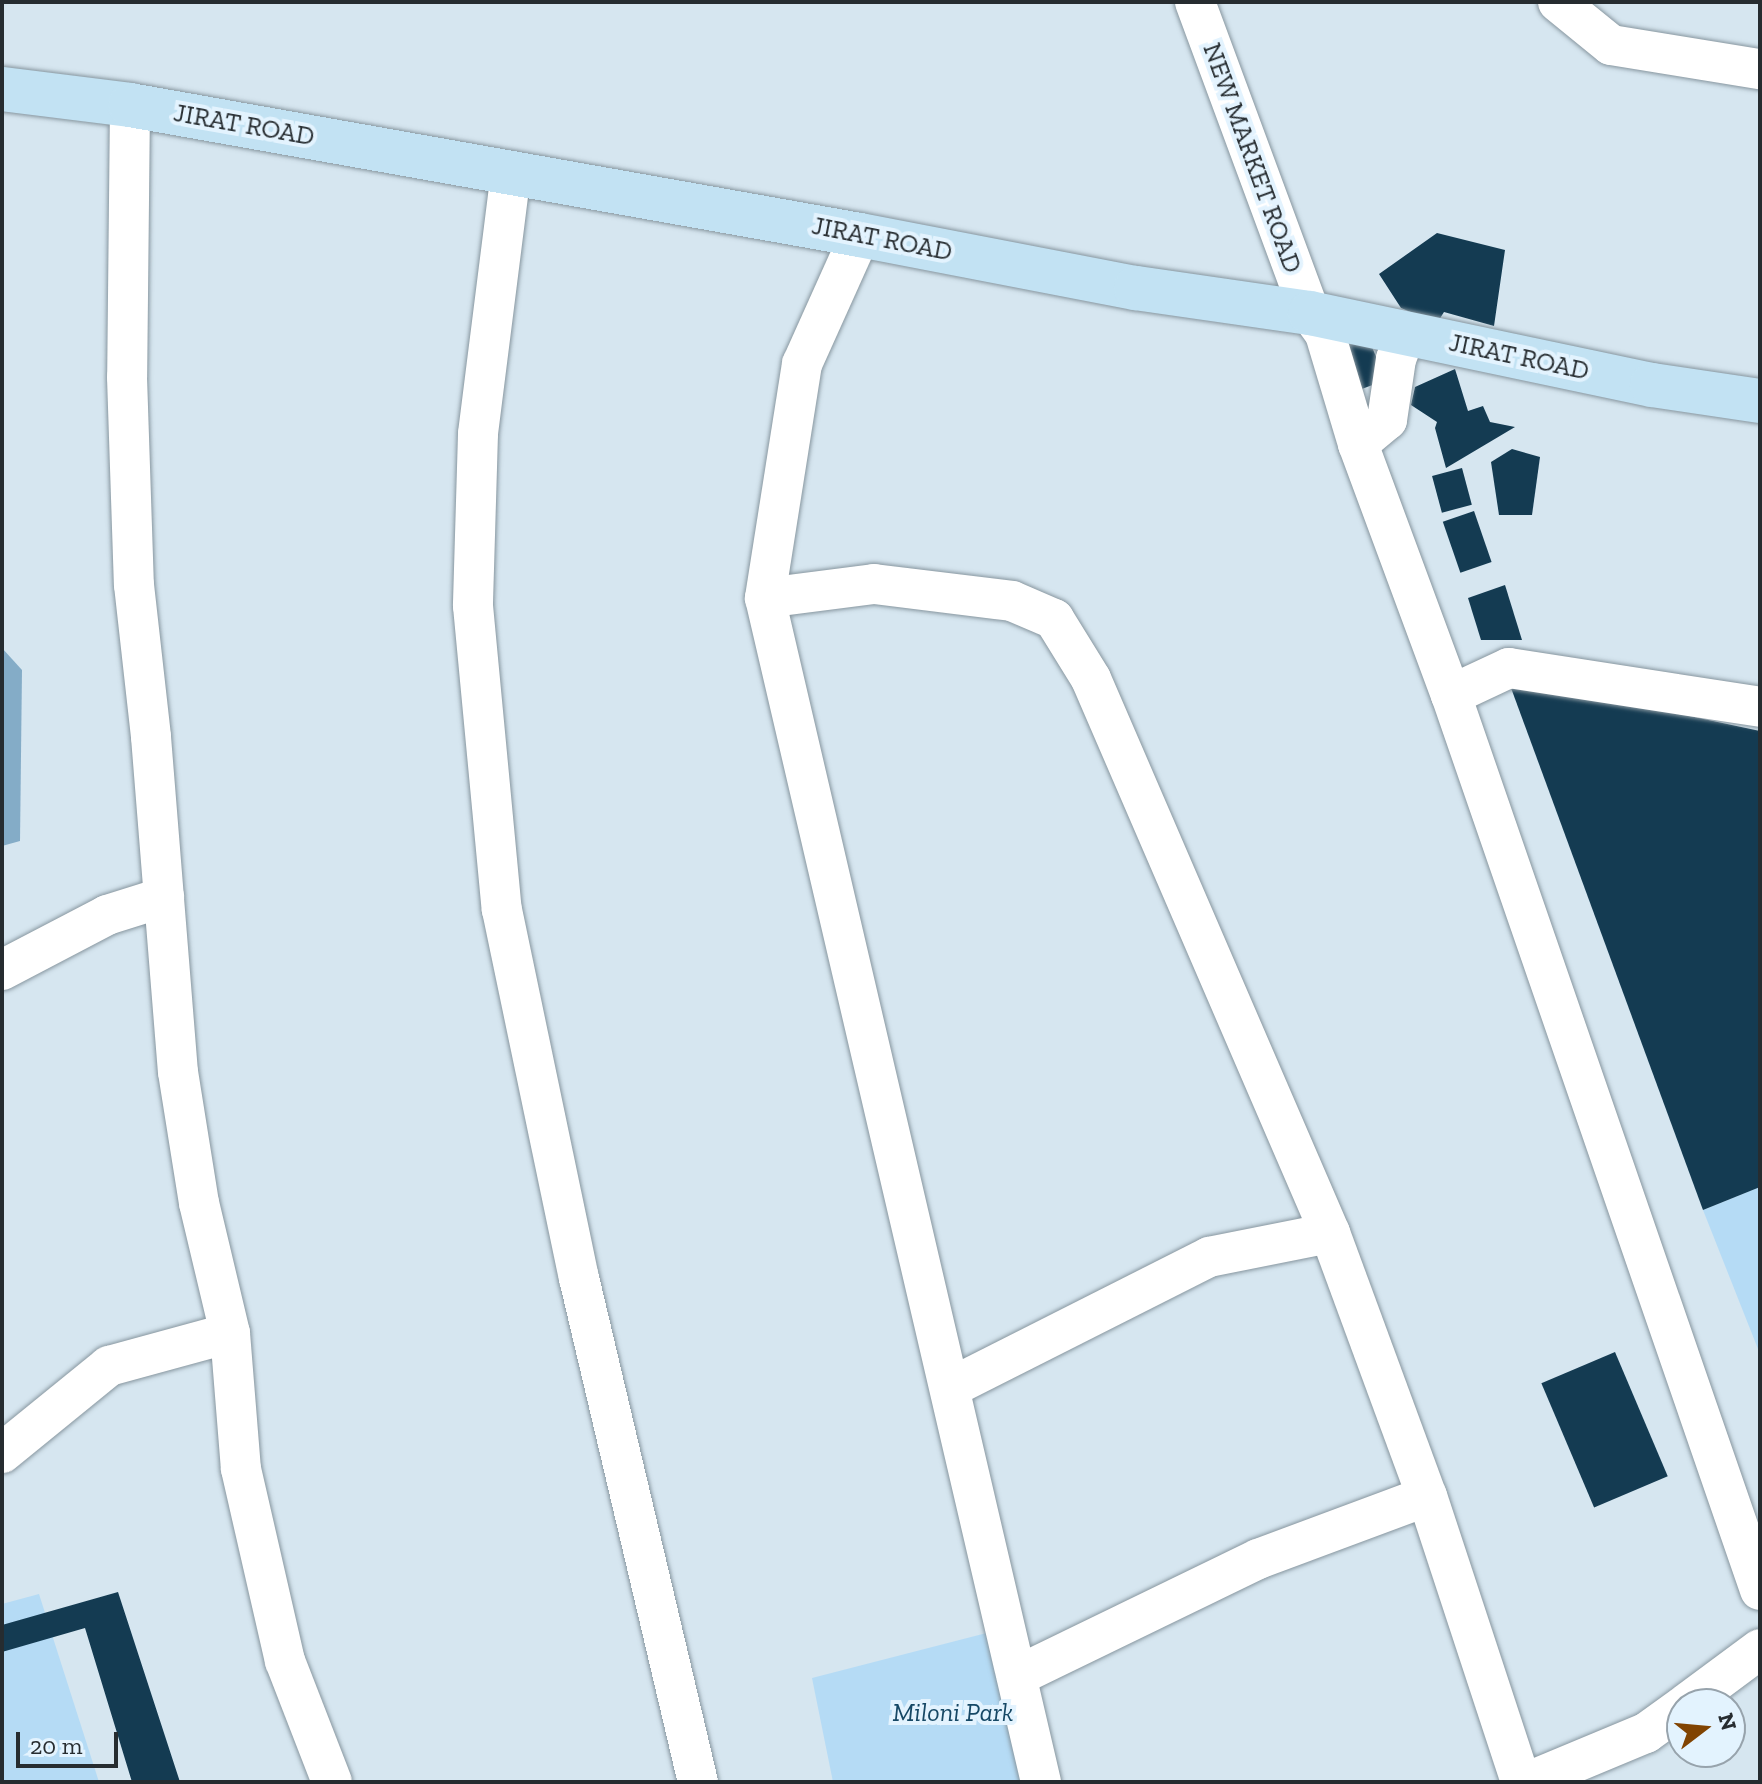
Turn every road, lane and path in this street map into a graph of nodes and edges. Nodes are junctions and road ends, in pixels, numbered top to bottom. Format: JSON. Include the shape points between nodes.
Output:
{"nodes":[{"id":1,"x":1195,"y":2,"type":"edge"},
{"id":2,"x":1558,"y":2,"type":"edge"},
{"id":3,"x":1760,"y":69,"type":"edge"},
{"id":4,"x":2,"y":89,"type":"edge"},
{"id":5,"x":130,"y":105,"type":"junction"},
{"id":6,"x":511,"y":172,"type":"junction"},
{"id":7,"x":860,"y":235,"type":"junction"},
{"id":8,"x":1310,"y":313,"type":"junction"},
{"id":9,"x":1406,"y":333,"type":"junction"},
{"id":10,"x":1760,"y":401,"type":"edge"},
{"id":11,"x":1358,"y":444,"type":"junction"},
{"id":12,"x":765,"y":598,"type":"junction"},
{"id":13,"x":1451,"y":695,"type":"junction"},
{"id":14,"x":1760,"y":707,"type":"edge"},
{"id":15,"x":164,"y":897,"type":"junction"},
{"id":16,"x":2,"y":970,"type":"edge"},
{"id":17,"x":1330,"y":1233,"type":"junction"},
{"id":18,"x":230,"y":1333,"type":"junction"},
{"id":19,"x":950,"y":1388,"type":"junction"},
{"id":20,"x":2,"y":1453,"type":"edge"},
{"id":21,"x":1427,"y":1496,"type":"junction"},
{"id":22,"x":1760,"y":1590,"type":"edge"},
{"id":23,"x":1760,"y":1649,"type":"edge"},
{"id":24,"x":1017,"y":1676,"type":"junction"},
{"id":25,"x":1707,"y":1688,"type":"edge"},
{"id":26,"x":1666,"y":1718,"type":"edge"},
{"id":27,"x":332,"y":1782,"type":"edge"},
{"id":28,"x":698,"y":1782,"type":"edge"},
{"id":29,"x":1041,"y":1782,"type":"edge"},
{"id":30,"x":1521,"y":1782,"type":"edge"},
{"id":31,"x":1528,"y":1782,"type":"edge"}],
"edges":[{"from":1,"to":8,"type":"street","name":"NEW MARKET ROAD"},
{"from":2,"to":3,"type":"street","via":[[1611,45]]},
{"from":4,"to":5,"type":"main road","name":"JIRAT ROAD"},
{"from":5,"to":6,"type":"main road","name":"JIRAT ROAD"},
{"from":5,"to":15,"type":"street","via":[[127,377],[134,585]]},
{"from":6,"to":7,"type":"main road","name":"JIRAT ROAD"},
{"from":6,"to":28,"type":"street","via":[[478,434],[473,606],[502,910],[579,1278]]},
{"from":7,"to":8,"type":"main road","name":"JIRAT ROAD","via":[[1136,288]]},
{"from":7,"to":12,"type":"street","via":[[802,364]]},
{"from":8,"to":9,"type":"main road","name":"JIRAT ROAD"},
{"from":8,"to":11,"type":"street","name":"NEW MARKET ROAD","via":[[1325,334]]},
{"from":9,"to":10,"type":"main road","name":"JIRAT ROAD","via":[[1652,385]]},
{"from":9,"to":11,"type":"street","via":[[1396,359],[1387,420]]},
{"from":11,"to":13,"type":"street","name":"NEW MARKET ROAD"},
{"from":12,"to":17,"type":"street","via":[[874,584],[1012,601],[1054,619],[1091,679]]},
{"from":12,"to":19,"type":"street"},
{"from":13,"to":14,"type":"street","via":[[1509,668]]},
{"from":13,"to":22,"type":"street","name":"NEW MARKET ROAD"},
{"from":15,"to":16,"type":"street","via":[[107,915]]},
{"from":15,"to":18,"type":"street","via":[[180,1087],[199,1203]]},
{"from":17,"to":19,"type":"street","via":[[1209,1257]]},
{"from":17,"to":21,"type":"street"},
{"from":18,"to":20,"type":"street","via":[[109,1366]]},
{"from":18,"to":27,"type":"street","via":[[244,1483],[285,1661]]},
{"from":19,"to":24,"type":"street"},
{"from":21,"to":24,"type":"street","via":[[1258,1559]]},
{"from":21,"to":30,"type":"street"},
{"from":23,"to":25,"type":"street"},
{"from":24,"to":29,"type":"street"},
{"from":26,"to":31,"type":"street","via":[[1646,1733]]}]}
